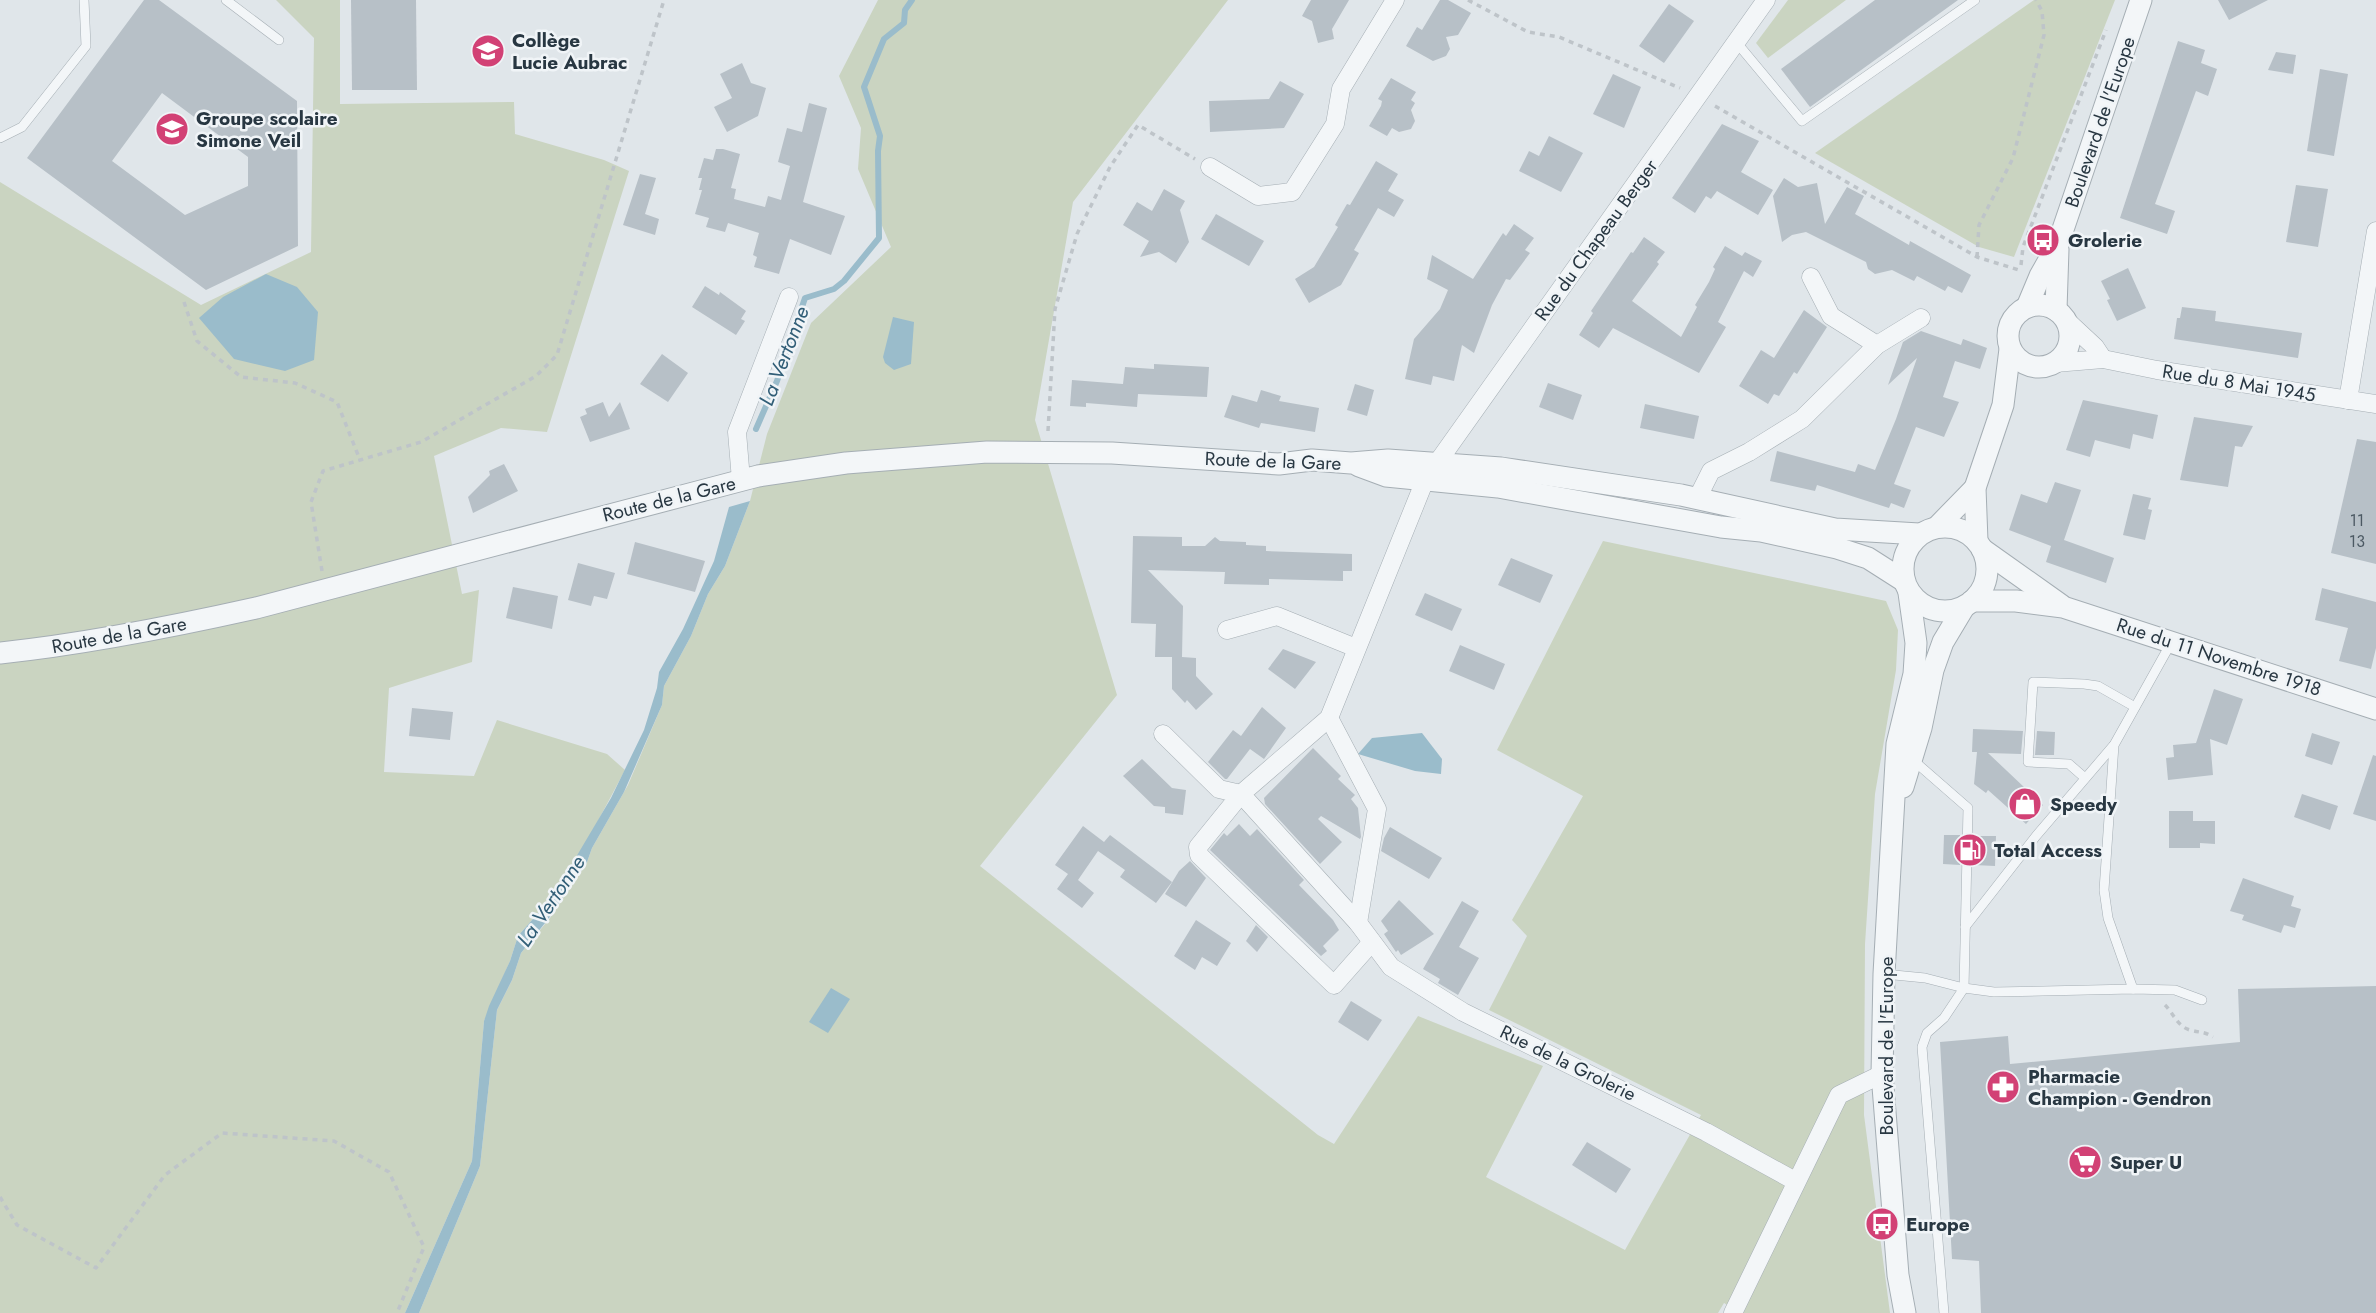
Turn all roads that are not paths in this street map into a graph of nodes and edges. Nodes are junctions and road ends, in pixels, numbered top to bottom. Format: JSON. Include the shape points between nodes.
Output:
{"nodes":[{"id":1,"x":83,"y":0,"type":"edge"},
{"id":2,"x":226,"y":0,"type":"edge"},
{"id":3,"x":1395,"y":0,"type":"edge"},
{"id":4,"x":1766,"y":0,"type":"edge"},
{"id":5,"x":1975,"y":0,"type":"edge"},
{"id":6,"x":2141,"y":0,"type":"edge"},
{"id":7,"x":279,"y":40,"type":"dead end"},
{"id":8,"x":1737,"y":43,"type":"junction"},
{"id":9,"x":0,"y":138,"type":"edge"},
{"id":10,"x":1210,"y":167,"type":"road end"},
{"id":11,"x":2376,"y":231,"type":"edge"},
{"id":12,"x":2059,"y":244,"type":"junction"},
{"id":13,"x":1811,"y":276,"type":"dead end"},
{"id":14,"x":789,"y":297,"type":"dead end"},
{"id":15,"x":2027,"y":307,"type":"junction"},
{"id":16,"x":2061,"y":315,"type":"junction"},
{"id":17,"x":1921,"y":318,"type":"dead end"},
{"id":18,"x":1877,"y":345,"type":"junction"},
{"id":19,"x":2010,"y":349,"type":"junction"},
{"id":20,"x":2103,"y":359,"type":"junction"},
{"id":21,"x":2047,"y":365,"type":"junction"},
{"id":22,"x":2348,"y":400,"type":"junction"},
{"id":23,"x":2376,"y":404,"type":"edge"},
{"id":24,"x":2003,"y":405,"type":"junction"},
{"id":25,"x":1431,"y":472,"type":"junction"},
{"id":26,"x":741,"y":481,"type":"junction"},
{"id":27,"x":1975,"y":488,"type":"junction"},
{"id":28,"x":1697,"y":499,"type":"junction"},
{"id":29,"x":1928,"y":531,"type":"junction"},
{"id":30,"x":1979,"y":545,"type":"junction"},
{"id":31,"x":1907,"y":587,"type":"junction"},
{"id":32,"x":1968,"y":604,"type":"junction"},
{"id":33,"x":2063,"y":607,"type":"junction"},
{"id":34,"x":1227,"y":630,"type":"dead end"},
{"id":35,"x":2172,"y":641,"type":"junction"},
{"id":36,"x":1356,"y":648,"type":"junction"},
{"id":37,"x":0,"y":653,"type":"edge"},
{"id":38,"x":2135,"y":707,"type":"junction"},
{"id":39,"x":2376,"y":709,"type":"edge"},
{"id":40,"x":1329,"y":718,"type":"junction"},
{"id":41,"x":1163,"y":734,"type":"dead end"},
{"id":42,"x":2114,"y":745,"type":"junction"},
{"id":43,"x":1912,"y":758,"type":"junction"},
{"id":44,"x":2085,"y":778,"type":"junction"},
{"id":45,"x":1241,"y":794,"type":"junction"},
{"id":46,"x":1894,"y":820,"type":"junction"},
{"id":47,"x":1358,"y":923,"type":"junction"},
{"id":48,"x":1964,"y":929,"type":"junction"},
{"id":49,"x":1372,"y":942,"type":"junction"},
{"id":50,"x":1884,"y":974,"type":"junction"},
{"id":51,"x":1964,"y":988,"type":"junction"},
{"id":52,"x":2133,"y":989,"type":"junction"},
{"id":53,"x":2202,"y":1000,"type":"dead end"},
{"id":54,"x":1882,"y":1074,"type":"junction"},
{"id":55,"x":1796,"y":1181,"type":"junction"},
{"id":56,"x":1733,"y":1313,"type":"edge"},
{"id":57,"x":1905,"y":1313,"type":"edge"},
{"id":58,"x":1944,"y":1313,"type":"edge"}],
"edges":[{"from":1,"to":9,"type":"lane","via":[[86,46],[22,127]]},
{"from":2,"to":7,"type":"lane"},
{"from":3,"to":10,"type":"street","via":[[1341,89],[1335,124],[1292,192],[1258,196]]},
{"from":4,"to":8,"type":"street","name":"Rue du Chapeau Berger"},
{"from":5,"to":8,"type":"lane","via":[[1802,121]]},
{"from":6,"to":12,"type":"street","name":"Boulevard de l'Europe"},
{"from":8,"to":25,"type":"street","name":"Rue du Chapeau Berger"},
{"from":11,"to":22,"type":"street"},
{"from":12,"to":15,"type":"street","name":"Boulevard de l'Europe"},
{"from":12,"to":16,"type":"street","name":"Boulevard de l'Europe"},
{"from":13,"to":18,"type":"street","via":[[1831,316]]},
{"from":14,"to":26,"type":"street","via":[[737,432]]},
{"from":15,"to":16,"type":"street","via":[[2042,305]]},
{"from":15,"to":19,"type":"street","via":[[2010,324]]},
{"from":16,"to":20,"type":"street"},
{"from":16,"to":21,"type":"street","via":[[2069,344],[2062,358]]},
{"from":17,"to":18,"type":"street"},
{"from":18,"to":28,"type":"street","via":[[1802,419],[1711,471]]},
{"from":19,"to":21,"type":"street","via":[[2021,362]]},
{"from":19,"to":24,"type":"street"},
{"from":20,"to":21,"type":"street","name":"Rue du 8 Mai 1945"},
{"from":20,"to":22,"type":"street","name":"Rue du 8 Mai 1945"},
{"from":21,"to":24,"type":"street"},
{"from":22,"to":23,"type":"street","name":"Rue du 8 Mai 1945"},
{"from":24,"to":27,"type":"street"},
{"from":25,"to":26,"type":"street","name":"Route de la Gare","via":[[1386,476],[1351,463],[1312,460],[1279,464],[1047,451],[859,462]]},
{"from":25,"to":28,"type":"street","name":"Route de la Gare","via":[[1501,468]]},
{"from":25,"to":31,"type":"street","name":"Route de la Gare","via":[[1836,548],[1868,558]]},
{"from":25,"to":36,"type":"street"},
{"from":26,"to":37,"type":"street","name":"Route de la Gare","via":[[178,626]]},
{"from":27,"to":29,"type":"street"},
{"from":27,"to":30,"type":"street"},
{"from":28,"to":29,"type":"street","name":"Route de la Gare","via":[[1835,528]]},
{"from":29,"to":30,"type":"street","via":[[1961,530]]},
{"from":29,"to":31,"type":"street","via":[[1908,548],[1904,560]]},
{"from":30,"to":32,"type":"street","via":[[1986,558],[1986,577]]},
{"from":30,"to":33,"type":"street","name":"Rue du 11 Novembre 1918"},
{"from":31,"to":32,"type":"street","via":[[1924,607],[1934,610],[1945,612]]},
{"from":31,"to":46,"type":"street","name":"Boulevard de l'Europe","via":[[1916,643],[1914,674],[1897,744]]},
{"from":32,"to":33,"type":"street","name":"Rue du 11 Novembre 1918","via":[[2016,601]]},
{"from":32,"to":43,"type":"street","name":"Boulevard de l'Europe","via":[[1943,642]]},
{"from":33,"to":35,"type":"street","name":"Rue du 11 Novembre 1918"},
{"from":34,"to":36,"type":"street","via":[[1277,616]]},
{"from":35,"to":38,"type":"lane"},
{"from":35,"to":39,"type":"street","name":"Rue du 11 Novembre 1918"},
{"from":36,"to":40,"type":"street"},
{"from":38,"to":42,"type":"lane"},
{"from":38,"to":44,"type":"lane","via":[[2098,687],[2033,682],[2028,762],[2069,764]]},
{"from":40,"to":45,"type":"street"},
{"from":40,"to":47,"type":"street","via":[[1377,809]]},
{"from":41,"to":45,"type":"street","via":[[1219,789]]},
{"from":42,"to":44,"type":"lane"},
{"from":42,"to":52,"type":"lane","via":[[2104,897]]},
{"from":43,"to":46,"type":"street","name":"Boulevard de l'Europe"},
{"from":43,"to":48,"type":"lane","via":[[1968,808]]},
{"from":44,"to":48,"type":"lane"},
{"from":45,"to":47,"type":"street","name":"Rue de la Grolerie"},
{"from":45,"to":49,"type":"street","via":[[1198,847],[1199,855],[1335,985]]},
{"from":46,"to":50,"type":"street","name":"Boulevard de l'Europe"},
{"from":47,"to":49,"type":"street","name":"Rue de la Grolerie"},
{"from":48,"to":51,"type":"lane"},
{"from":49,"to":55,"type":"street","name":"Rue de la Grolerie","via":[[1391,967],[1463,1012]]},
{"from":50,"to":51,"type":"lane"},
{"from":50,"to":54,"type":"street","name":"Boulevard de l'Europe"},
{"from":51,"to":52,"type":"lane","via":[[2031,992]]},
{"from":51,"to":58,"type":"lane","via":[[1944,1018],[1927,1033],[1922,1047]]},
{"from":52,"to":53,"type":"lane","via":[[2175,990]]},
{"from":54,"to":55,"type":"street","via":[[1839,1095]]},
{"from":54,"to":57,"type":"street","name":"Boulevard de l'Europe"},
{"from":55,"to":56,"type":"street"}]}
